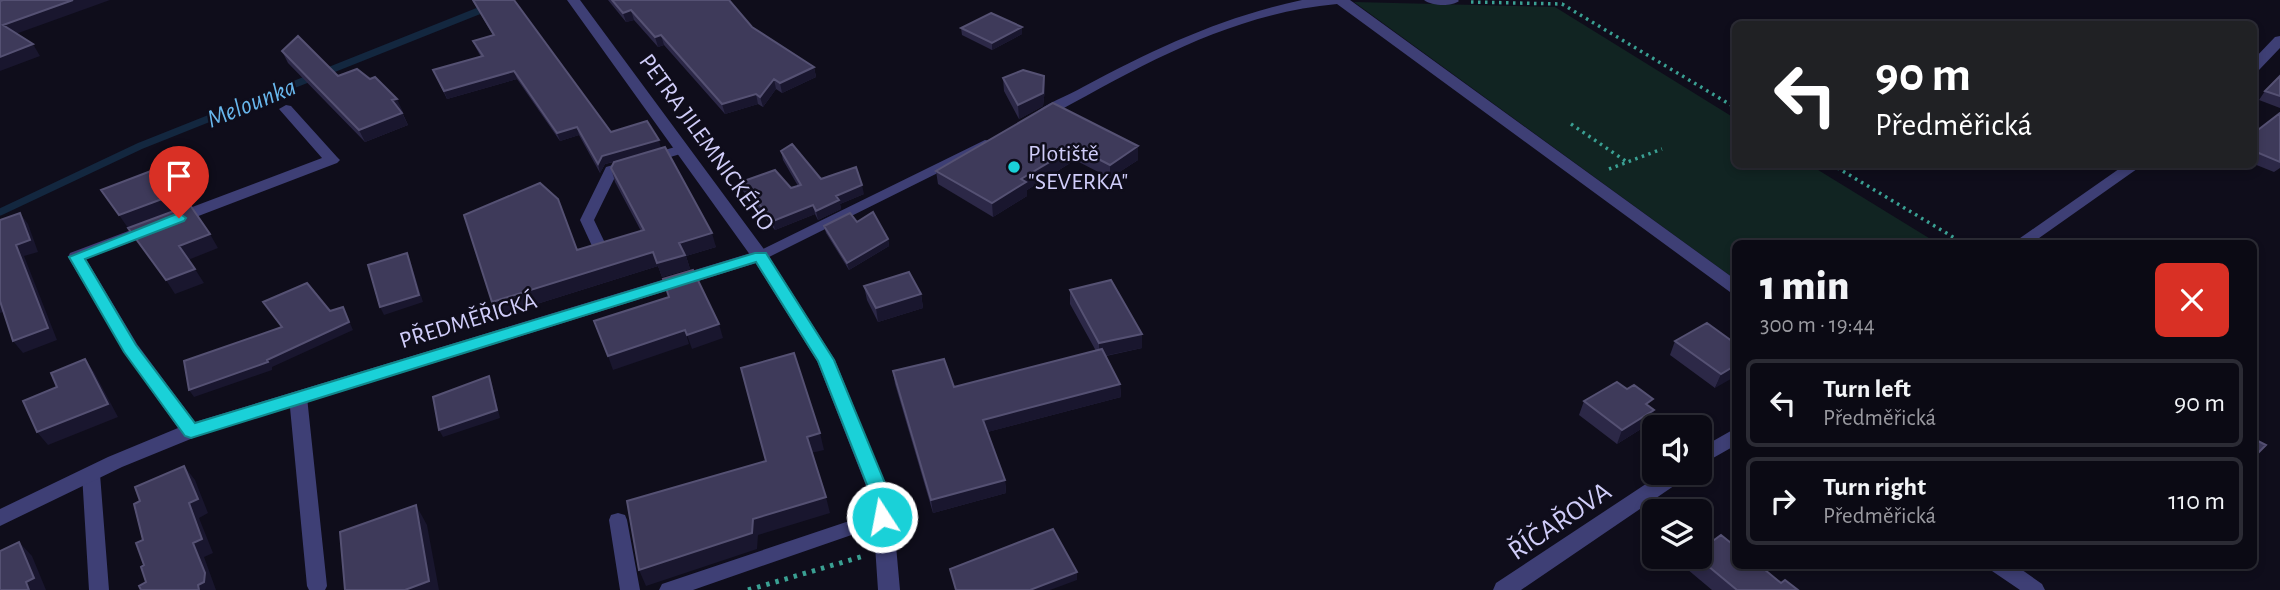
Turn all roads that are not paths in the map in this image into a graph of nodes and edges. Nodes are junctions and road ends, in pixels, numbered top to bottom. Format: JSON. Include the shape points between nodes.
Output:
{"nodes":[{"id":1,"x":573,"y":0,"type":"edge"},
{"id":2,"x":1339,"y":0,"type":"edge"},
{"id":3,"x":1344,"y":0,"type":"edge"},
{"id":4,"x":1430,"y":0,"type":"edge"},
{"id":5,"x":1453,"y":1,"type":"edge"},
{"id":6,"x":2280,"y":40,"type":"edge"},
{"id":7,"x":2257,"y":64,"type":"edge"},
{"id":8,"x":286,"y":109,"type":"dead end"},
{"id":9,"x":1021,"y":125,"type":"edge"},
{"id":10,"x":996,"y":138,"type":"edge"},
{"id":11,"x":682,"y":149,"type":"junction"},
{"id":12,"x":2131,"y":168,"type":"edge"},
{"id":13,"x":2025,"y":240,"type":"edge"},
{"id":14,"x":597,"y":243,"type":"edge"},
{"id":15,"x":760,"y":256,"type":"junction"},
{"id":16,"x":1732,"y":285,"type":"edge"},
{"id":17,"x":298,"y":397,"type":"junction"},
{"id":18,"x":191,"y":431,"type":"junction"},
{"id":19,"x":1732,"y":438,"type":"edge"},
{"id":20,"x":1712,"y":451,"type":"edge"},
{"id":21,"x":92,"y":474,"type":"junction"},
{"id":22,"x":1661,"y":485,"type":"edge"},
{"id":23,"x":0,"y":517,"type":"edge"},
{"id":24,"x":882,"y":517,"type":"junction"},
{"id":25,"x":618,"y":520,"type":"dead end"},
{"id":26,"x":2005,"y":569,"type":"edge"},
{"id":27,"x":317,"y":586,"type":"dead end"},
{"id":28,"x":99,"y":590,"type":"edge"},
{"id":29,"x":630,"y":590,"type":"edge"},
{"id":30,"x":669,"y":590,"type":"edge"},
{"id":31,"x":889,"y":590,"type":"edge"},
{"id":32,"x":1504,"y":590,"type":"edge"},
{"id":33,"x":2035,"y":590,"type":"edge"}],
"edges":[{"from":1,"to":11,"type":"street","name":"PETRA JILEMNICKÉHO"},
{"from":2,"to":3,"type":"lane"},
{"from":2,"to":9,"type":"lane","via":[[1204,30]]},
{"from":2,"to":16,"type":"lane"},
{"from":4,"to":5,"type":"lane"},
{"from":6,"to":7,"type":"street"},
{"from":8,"to":18,"type":"street","via":[[332,160],[76,257],[130,348]]},
{"from":10,"to":15,"type":"lane"},
{"from":11,"to":14,"type":"lane","via":[[611,170],[587,220]]},
{"from":11,"to":15,"type":"street","name":"PETRA JILEMNICKÉHO"},
{"from":12,"to":13,"type":"street"},
{"from":15,"to":17,"type":"street","name":"PŘEDMĚŘICKÁ"},
{"from":15,"to":24,"type":"street","name":"PETRA JILEMNICKÉHO","via":[[826,360],[882,500]]},
{"from":17,"to":18,"type":"street","name":"PŘEDMĚŘICKÁ"},
{"from":17,"to":27,"type":"lane"},
{"from":18,"to":21,"type":"street","name":"PŘEDMĚŘICKÁ"},
{"from":19,"to":20,"type":"street"},
{"from":21,"to":23,"type":"street","name":"PŘEDMĚŘICKÁ"},
{"from":21,"to":28,"type":"lane"},
{"from":22,"to":32,"type":"street","name":"ŘÍČAŘOVA"},
{"from":24,"to":30,"type":"lane"},
{"from":24,"to":31,"type":"street","name":"PETRA JILEMNICKÉHO"},
{"from":25,"to":29,"type":"lane"},
{"from":26,"to":33,"type":"lane"}]}
